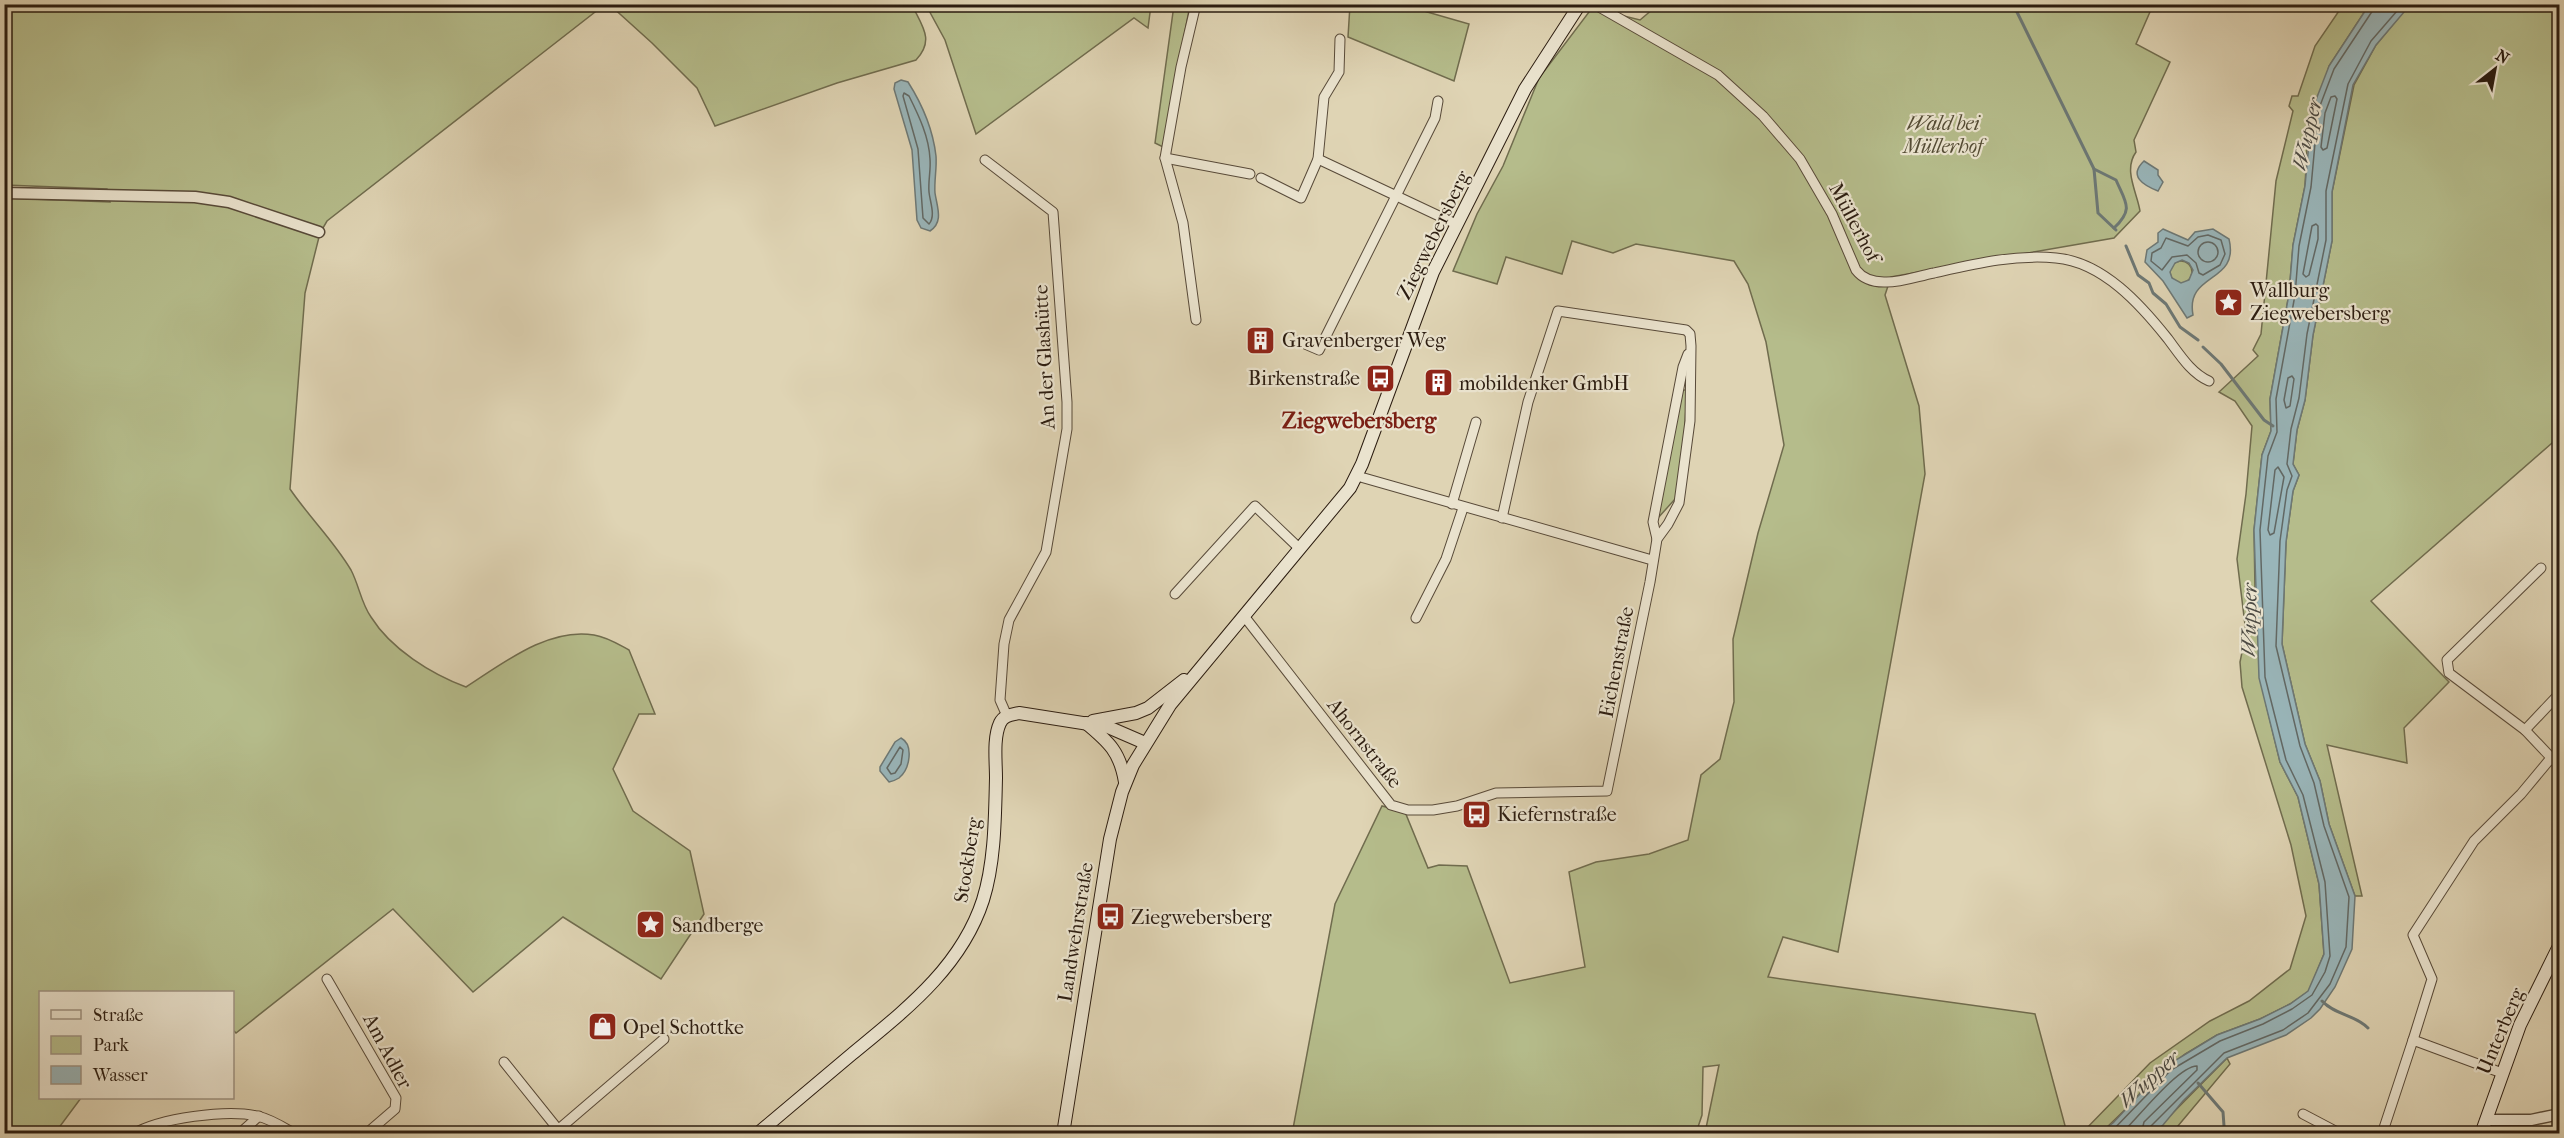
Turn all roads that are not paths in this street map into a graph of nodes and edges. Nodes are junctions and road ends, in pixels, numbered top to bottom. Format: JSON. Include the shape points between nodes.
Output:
{"nodes":[{"id":1,"x":1196,"y":4,"type":"edge"},
{"id":2,"x":1580,"y":4,"type":"edge"},
{"id":3,"x":1594,"y":4,"type":"edge"},
{"id":4,"x":1340,"y":39,"type":"dead end"},
{"id":5,"x":1438,"y":101,"type":"dead end"},
{"id":6,"x":1165,"y":158,"type":"junction"},
{"id":7,"x":1318,"y":159,"type":"junction"},
{"id":8,"x":986,"y":160,"type":"dead end"},
{"id":9,"x":1250,"y":174,"type":"dead end"},
{"id":10,"x":1261,"y":178,"type":"dead end"},
{"id":11,"x":4,"y":193,"type":"edge"},
{"id":12,"x":1396,"y":196,"type":"junction"},
{"id":13,"x":1456,"y":224,"type":"junction"},
{"id":14,"x":319,"y":232,"type":"dead end"},
{"id":15,"x":1196,"y":320,"type":"dead end"},
{"id":16,"x":1298,"y":340,"type":"dead end"},
{"id":17,"x":1691,"y":346,"type":"junction"},
{"id":18,"x":2209,"y":381,"type":"dead end"},
{"id":19,"x":1476,"y":422,"type":"dead end"},
{"id":20,"x":1357,"y":476,"type":"junction"},
{"id":21,"x":1452,"y":504,"type":"junction"},
{"id":22,"x":1463,"y":508,"type":"junction"},
{"id":23,"x":1502,"y":518,"type":"junction"},
{"id":24,"x":1656,"y":539,"type":"junction"},
{"id":25,"x":1300,"y":549,"type":"junction"},
{"id":26,"x":1652,"y":560,"type":"junction"},
{"id":27,"x":2541,"y":568,"type":"dead end"},
{"id":28,"x":1175,"y":594,"type":"dead end"},
{"id":29,"x":1244,"y":616,"type":"junction"},
{"id":30,"x":1416,"y":618,"type":"dead end"},
{"id":31,"x":1202,"y":666,"type":"junction"},
{"id":32,"x":2559,"y":693,"type":"edge"},
{"id":33,"x":1013,"y":714,"type":"junction"},
{"id":34,"x":1085,"y":722,"type":"junction"},
{"id":35,"x":2525,"y":730,"type":"junction"},
{"id":36,"x":1145,"y":743,"type":"junction"},
{"id":37,"x":2551,"y":758,"type":"junction"},
{"id":38,"x":2559,"y":767,"type":"edge"},
{"id":39,"x":1125,"y":782,"type":"junction"},
{"id":40,"x":1607,"y":791,"type":"joint"},
{"id":41,"x":2559,"y":944,"type":"edge"},
{"id":42,"x":327,"y":979,"type":"dead end"},
{"id":43,"x":664,"y":1039,"type":"dead end"},
{"id":44,"x":2413,"y":1040,"type":"junction"},
{"id":45,"x":504,"y":1062,"type":"dead end"},
{"id":46,"x":2502,"y":1073,"type":"junction"},
{"id":47,"x":2303,"y":1114,"type":"dead end"},
{"id":48,"x":2559,"y":1114,"type":"edge"},
{"id":49,"x":259,"y":1116,"type":"junction"},
{"id":50,"x":2486,"y":1120,"type":"junction"},
{"id":51,"x":560,"y":1132,"type":"edge"},
{"id":52,"x":134,"y":1134,"type":"edge"},
{"id":53,"x":239,"y":1134,"type":"edge"},
{"id":54,"x":296,"y":1134,"type":"edge"},
{"id":55,"x":366,"y":1134,"type":"edge"},
{"id":56,"x":758,"y":1134,"type":"edge"},
{"id":57,"x":1063,"y":1134,"type":"edge"},
{"id":58,"x":2341,"y":1134,"type":"edge"},
{"id":59,"x":2382,"y":1134,"type":"edge"},
{"id":60,"x":2481,"y":1134,"type":"edge"}],
"edges":[{"from":1,"to":6,"type":"street"},
{"from":2,"to":13,"type":"main road","name":"Ziegwebersberg","via":[[1525,89]]},
{"from":3,"to":18,"type":"street","name":"Müllerhof","via":[[1718,75],[1763,116],[1800,159],[1862,276],[1887,283],[1984,262],[2034,256],[2060,258],[2093,269],[2121,289],[2141,307],[2189,366]]},
{"from":4,"to":7,"type":"street","via":[[1339,72],[1324,97]]},
{"from":5,"to":12,"type":"street","via":[[1435,118]]},
{"from":6,"to":9,"type":"street"},
{"from":6,"to":15,"type":"street","via":[[1183,223]]},
{"from":7,"to":10,"type":"street","via":[[1301,198]]},
{"from":7,"to":12,"type":"street"},
{"from":8,"to":33,"type":"street","name":"An der Glashütte","via":[[1053,212],[1067,402],[1067,429],[1046,552],[1017,601],[1006,636],[1000,700]]},
{"from":11,"to":14,"type":"street","via":[[195,197],[229,202]]},
{"from":12,"to":13,"type":"street"},
{"from":12,"to":16,"type":"street","via":[[1319,350]]},
{"from":13,"to":20,"type":"main road","name":"Ziegwebersberg","via":[[1429,282]]},
{"from":17,"to":23,"type":"street","name":"Eichenstraße","via":[[1686,330],[1558,311],[1528,402]]},
{"from":17,"to":24,"type":"street","name":"Eichenstraße","via":[[1683,367],[1653,522]]},
{"from":17,"to":24,"type":"street","name":"Eichenstraße","via":[[1690,421],[1679,503]]},
{"from":19,"to":21,"type":"street"},
{"from":20,"to":21,"type":"street"},
{"from":20,"to":25,"type":"main road","name":"Ziegwebersberg"},
{"from":21,"to":22,"type":"street"},
{"from":22,"to":23,"type":"street"},
{"from":22,"to":30,"type":"street","via":[[1446,559]]},
{"from":23,"to":26,"type":"street"},
{"from":24,"to":26,"type":"street","name":"Eichenstraße"},
{"from":25,"to":28,"type":"street","via":[[1255,506]]},
{"from":25,"to":29,"type":"main road","name":"Ziegwebersberg"},
{"from":26,"to":40,"type":"street","name":"Eichenstraße"},
{"from":27,"to":35,"type":"street","via":[[2447,660],[2449,673]]},
{"from":29,"to":31,"type":"main road","name":"Ziegwebersberg"},
{"from":29,"to":40,"type":"street","name":"Ahornstraße","via":[[1391,805],[1407,810],[1433,810],[1496,793]]},
{"from":31,"to":34,"type":"main road","via":[[1148,708]]},
{"from":31,"to":36,"type":"main road","name":"Ziegwebersberg"},
{"from":32,"to":35,"type":"street"},
{"from":33,"to":34,"type":"main road"},
{"from":33,"to":56,"type":"main road","name":"Stockberg","via":[[1000,722],[988,877],[968,934],[946,967],[915,1001]]},
{"from":34,"to":36,"type":"main road"},
{"from":34,"to":39,"type":"main road","via":[[1117,753]]},
{"from":35,"to":37,"type":"street"},
{"from":36,"to":39,"type":"main road","name":"Landwehrstraße"},
{"from":37,"to":38,"type":"street"},
{"from":37,"to":44,"type":"street","via":[[2474,841],[2413,934],[2432,979]]},
{"from":39,"to":57,"type":"main road","name":"Landwehrstraße","via":[[1110,839]]},
{"from":41,"to":46,"type":"main road","name":"Unterberg"},
{"from":42,"to":55,"type":"street","name":"Am Adler","via":[[396,1098],[395,1109]]},
{"from":43,"to":51,"type":"street"},
{"from":44,"to":46,"type":"street"},
{"from":44,"to":59,"type":"street"},
{"from":45,"to":51,"type":"street"},
{"from":46,"to":50,"type":"main road","name":"Unterberg"},
{"from":47,"to":58,"type":"street"},
{"from":48,"to":50,"type":"street","via":[[2531,1120]]},
{"from":49,"to":52,"type":"street","via":[[197,1115]]},
{"from":49,"to":53,"type":"street"},
{"from":49,"to":54,"type":"street"},
{"from":50,"to":60,"type":"main road","name":"Unterberg"}]}
